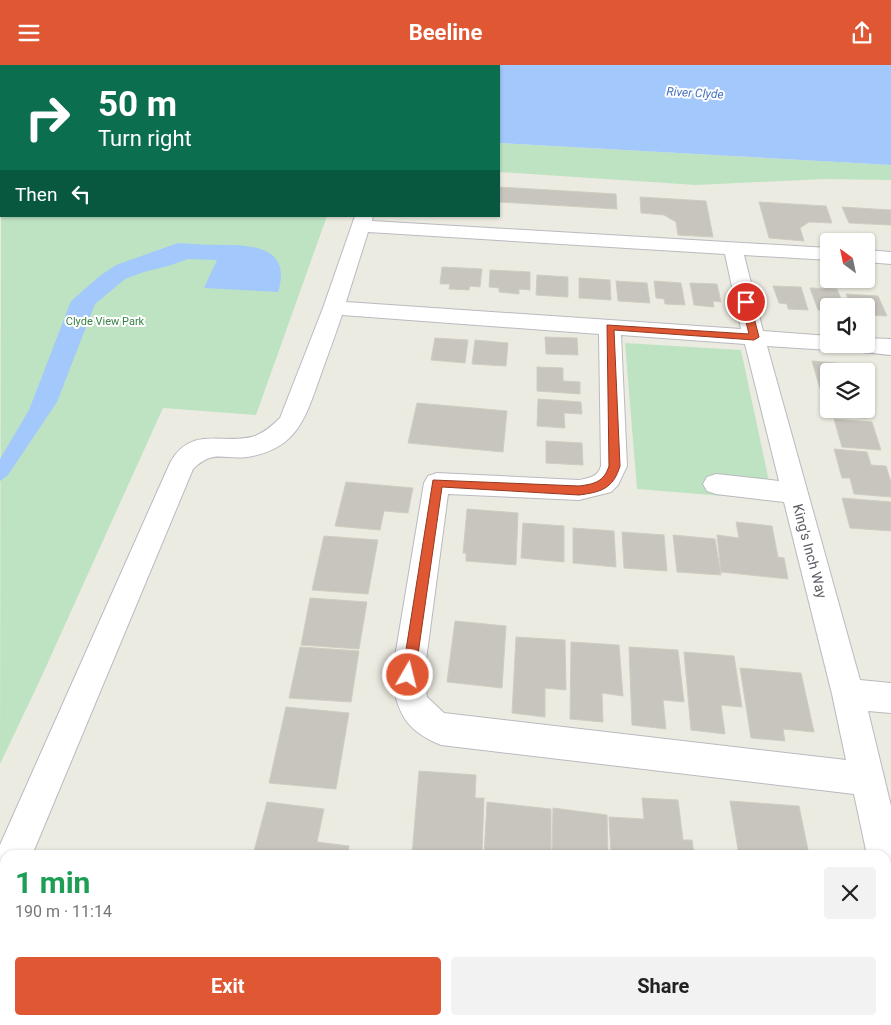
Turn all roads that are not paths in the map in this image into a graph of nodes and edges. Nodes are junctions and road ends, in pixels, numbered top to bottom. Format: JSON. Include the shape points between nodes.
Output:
{"nodes":[{"id":1,"x":362,"y":221,"type":"edge"},
{"id":2,"x":733,"y":248,"type":"junction"},
{"id":3,"x":820,"y":253,"type":"edge"},
{"id":4,"x":875,"y":257,"type":"edge"},
{"id":5,"x":891,"y":258,"type":"edge"},
{"id":6,"x":334,"y":307,"type":"junction"},
{"id":7,"x":610,"y":327,"type":"junction"},
{"id":8,"x":754,"y":337,"type":"junction"},
{"id":9,"x":820,"y":342,"type":"edge"},
{"id":10,"x":875,"y":346,"type":"edge"},
{"id":11,"x":891,"y":347,"type":"edge"},
{"id":12,"x":716,"y":484,"type":"dead end"},
{"id":13,"x":795,"y":493,"type":"junction"},
{"id":14,"x":848,"y":694,"type":"junction"},
{"id":15,"x":891,"y":697,"type":"edge"},
{"id":16,"x":867,"y":779,"type":"junction"},
{"id":17,"x":16,"y":850,"type":"edge"},
{"id":18,"x":884,"y":850,"type":"edge"}],
"edges":[{"from":1,"to":2,"type":"street","via":[[410,229]]},
{"from":1,"to":6,"type":"street"},
{"from":2,"to":3,"type":"street"},
{"from":2,"to":8,"type":"street","name":"King's Inch Way"},
{"from":4,"to":5,"type":"street"},
{"from":6,"to":7,"type":"street"},
{"from":6,"to":17,"type":"street","via":[[288,428],[258,445],[203,449],[183,463]]},
{"from":7,"to":8,"type":"street"},
{"from":7,"to":16,"type":"street","via":[[614,466],[612,476],[605,484],[579,490],[437,483],[408,675],[413,706],[427,722],[441,729]]},
{"from":8,"to":9,"type":"street"},
{"from":8,"to":13,"type":"street","name":"King's Inch Way"},
{"from":10,"to":11,"type":"street"},
{"from":12,"to":13,"type":"street"},
{"from":13,"to":14,"type":"street","name":"King's Inch Way"},
{"from":14,"to":15,"type":"street"},
{"from":14,"to":16,"type":"street","name":"King's Inch Way"},
{"from":16,"to":18,"type":"street","name":"King's Inch Way"}]}
